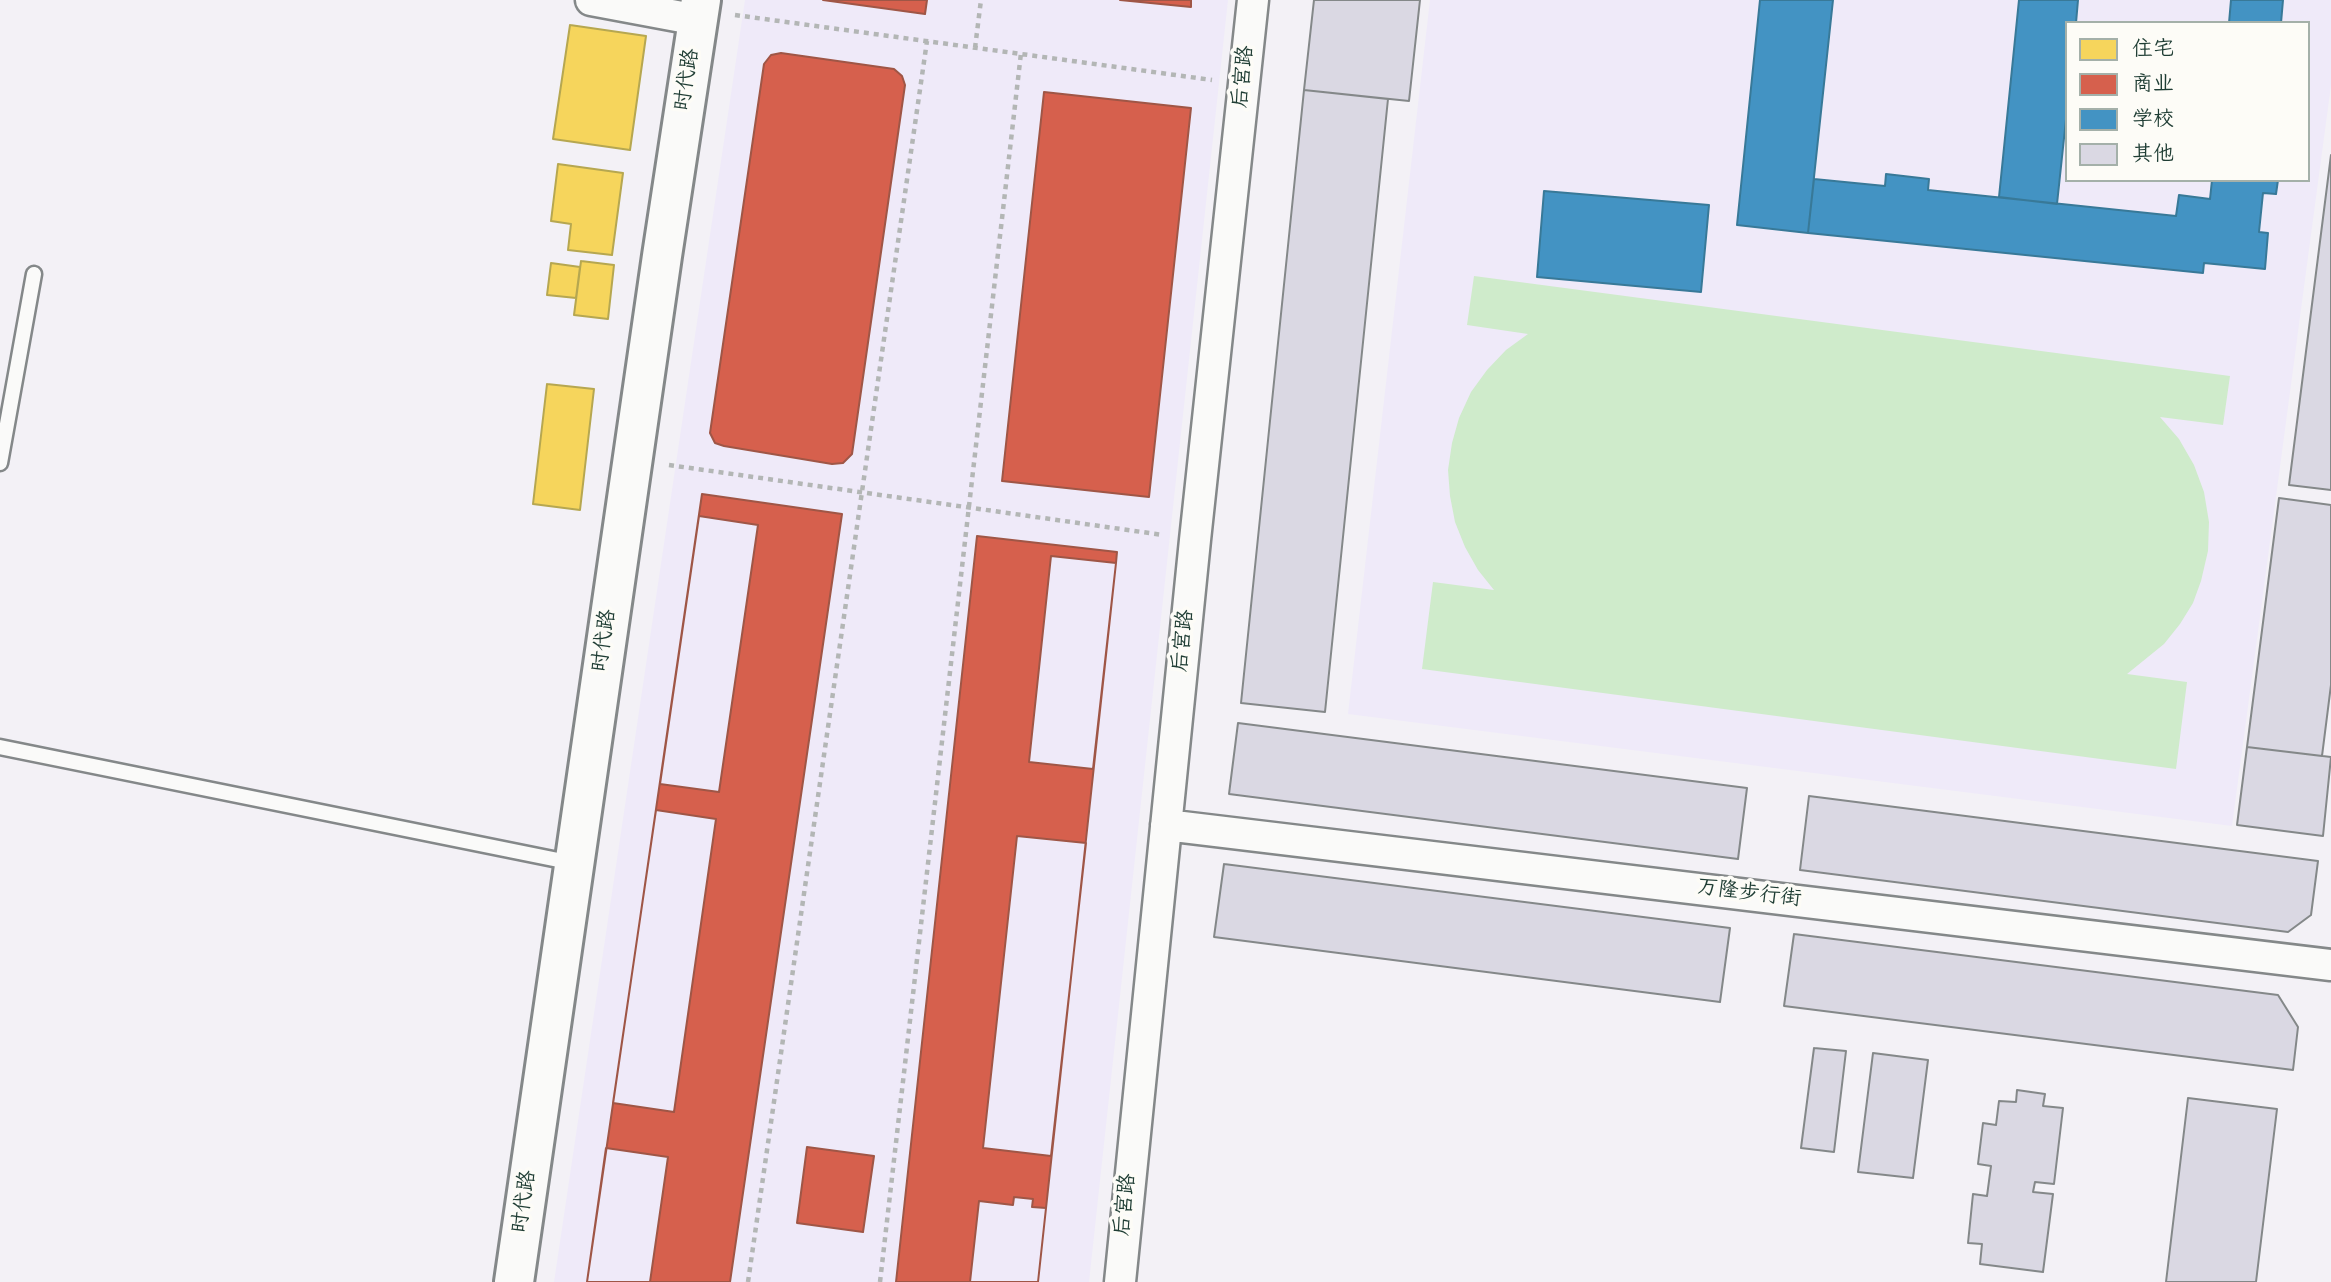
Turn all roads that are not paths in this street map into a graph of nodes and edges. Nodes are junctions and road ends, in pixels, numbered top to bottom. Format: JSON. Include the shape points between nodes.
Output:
{"nodes":[{"id":1,"x":591,"y":0,"type":"edge"},
{"id":2,"x":1253,"y":0,"type":"edge"},
{"id":3,"x":700,"y":10,"type":"edge"},
{"id":4,"x":34,"y":274,"type":"dead end"},
{"id":5,"x":0,"y":463,"type":"edge"},
{"id":6,"x":0,"y":747,"type":"edge"},
{"id":7,"x":1166,"y":825,"type":"junction"},
{"id":8,"x":574,"y":863,"type":"junction"},
{"id":9,"x":2331,"y":965,"type":"edge"},
{"id":10,"x":514,"y":1282,"type":"edge"},
{"id":11,"x":1119,"y":1282,"type":"edge"}],
"edges":[{"from":1,"to":3,"type":"street"},
{"from":2,"to":7,"type":"street","name":"后宫路"},
{"from":3,"to":8,"type":"street","name":"时代路"},
{"from":4,"to":5,"type":"lane"},
{"from":6,"to":8,"type":"lane"},
{"from":7,"to":9,"type":"street","name":"万隆步行街"},
{"from":7,"to":11,"type":"street","name":"后宫路"},
{"from":8,"to":10,"type":"street","name":"时代路"}]}
